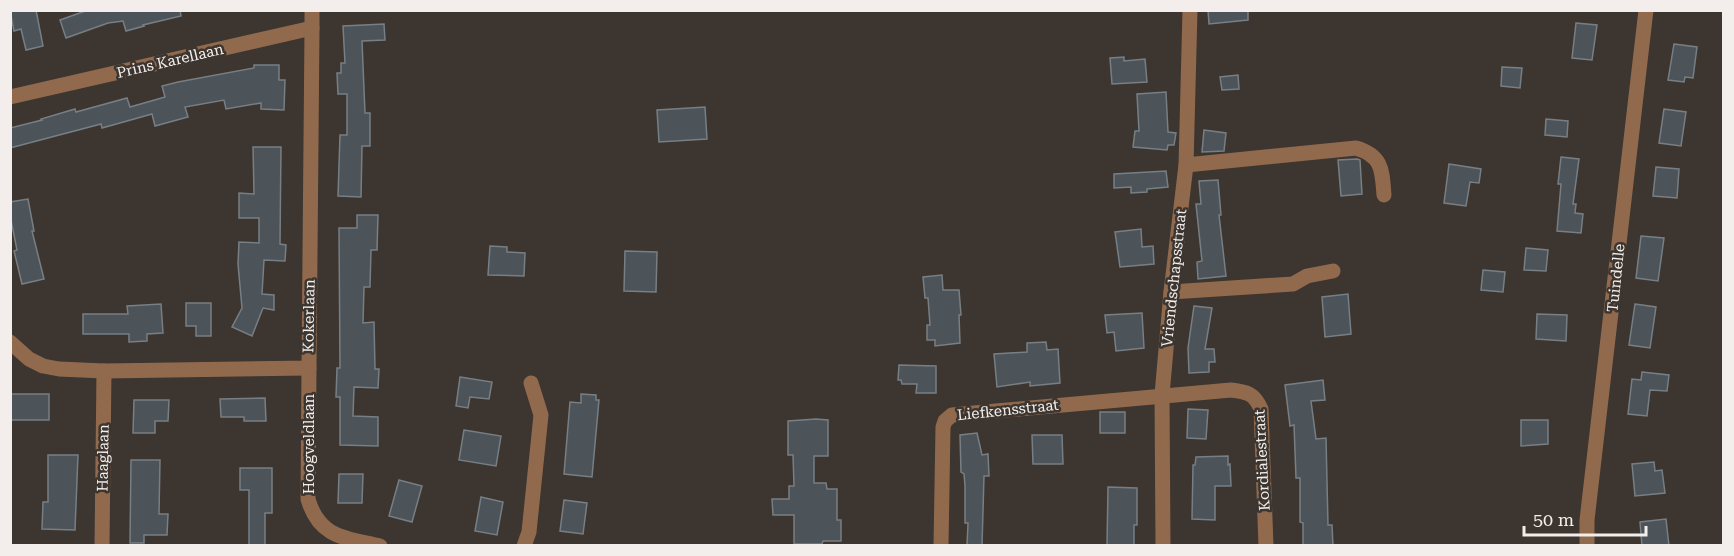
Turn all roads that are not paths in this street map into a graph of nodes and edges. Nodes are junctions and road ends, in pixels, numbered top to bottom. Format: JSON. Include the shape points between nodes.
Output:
{"nodes":[{"id":1,"x":312,"y":10,"type":"edge"},
{"id":2,"x":1190,"y":10,"type":"edge"},
{"id":3,"x":1646,"y":10,"type":"edge"},
{"id":4,"x":312,"y":28,"type":"junction"},
{"id":5,"x":10,"y":97,"type":"edge"},
{"id":6,"x":1186,"y":165,"type":"junction"},
{"id":7,"x":1384,"y":195,"type":"dead end"},
{"id":8,"x":1333,"y":271,"type":"dead end"},
{"id":9,"x":1171,"y":292,"type":"junction"},
{"id":10,"x":10,"y":342,"type":"edge"},
{"id":11,"x":309,"y":368,"type":"junction"},
{"id":12,"x":104,"y":370,"type":"junction"},
{"id":13,"x":531,"y":383,"type":"dead end"},
{"id":14,"x":1162,"y":395,"type":"junction"},
{"id":15,"x":102,"y":546,"type":"edge"},
{"id":16,"x":380,"y":546,"type":"edge"},
{"id":17,"x":524,"y":546,"type":"edge"},
{"id":18,"x":941,"y":546,"type":"edge"},
{"id":19,"x":1163,"y":546,"type":"edge"},
{"id":20,"x":1266,"y":546,"type":"edge"},
{"id":21,"x":1587,"y":546,"type":"edge"}],
"edges":[{"from":1,"to":4,"type":"street"},
{"from":2,"to":6,"type":"street","name":"Vriendschapsstraat"},
{"from":3,"to":21,"type":"street","name":"Tuindelle"},
{"from":4,"to":5,"type":"street","name":"Prins Karellaan"},
{"from":4,"to":11,"type":"street","name":"Kokerlaan"},
{"from":6,"to":7,"type":"street","via":[[1356,148],[1366,151],[1382,167]]},
{"from":6,"to":9,"type":"street","name":"Vriendschapsstraat"},
{"from":8,"to":9,"type":"street","via":[[1307,276],[1293,284]]},
{"from":9,"to":14,"type":"street","name":"Vriendschapsstraat"},
{"from":10,"to":12,"type":"street","name":"Kokerlaan","via":[[43,366]]},
{"from":11,"to":12,"type":"street","name":"Kokerlaan"},
{"from":11,"to":16,"type":"street","name":"Hoogveldlaan","via":[[308,499],[313,514],[336,535]]},
{"from":12,"to":15,"type":"street","name":"Haaglaan"},
{"from":13,"to":17,"type":"street","via":[[541,415],[529,532]]},
{"from":14,"to":18,"type":"street","name":"Liefkensstraat","via":[[952,415],[943,427]]},
{"from":14,"to":19,"type":"street","name":"Vriendschapsstraat"},
{"from":14,"to":20,"type":"street","name":"Kordialestraat","via":[[1231,390],[1246,392],[1257,399],[1261,409]]}]}
